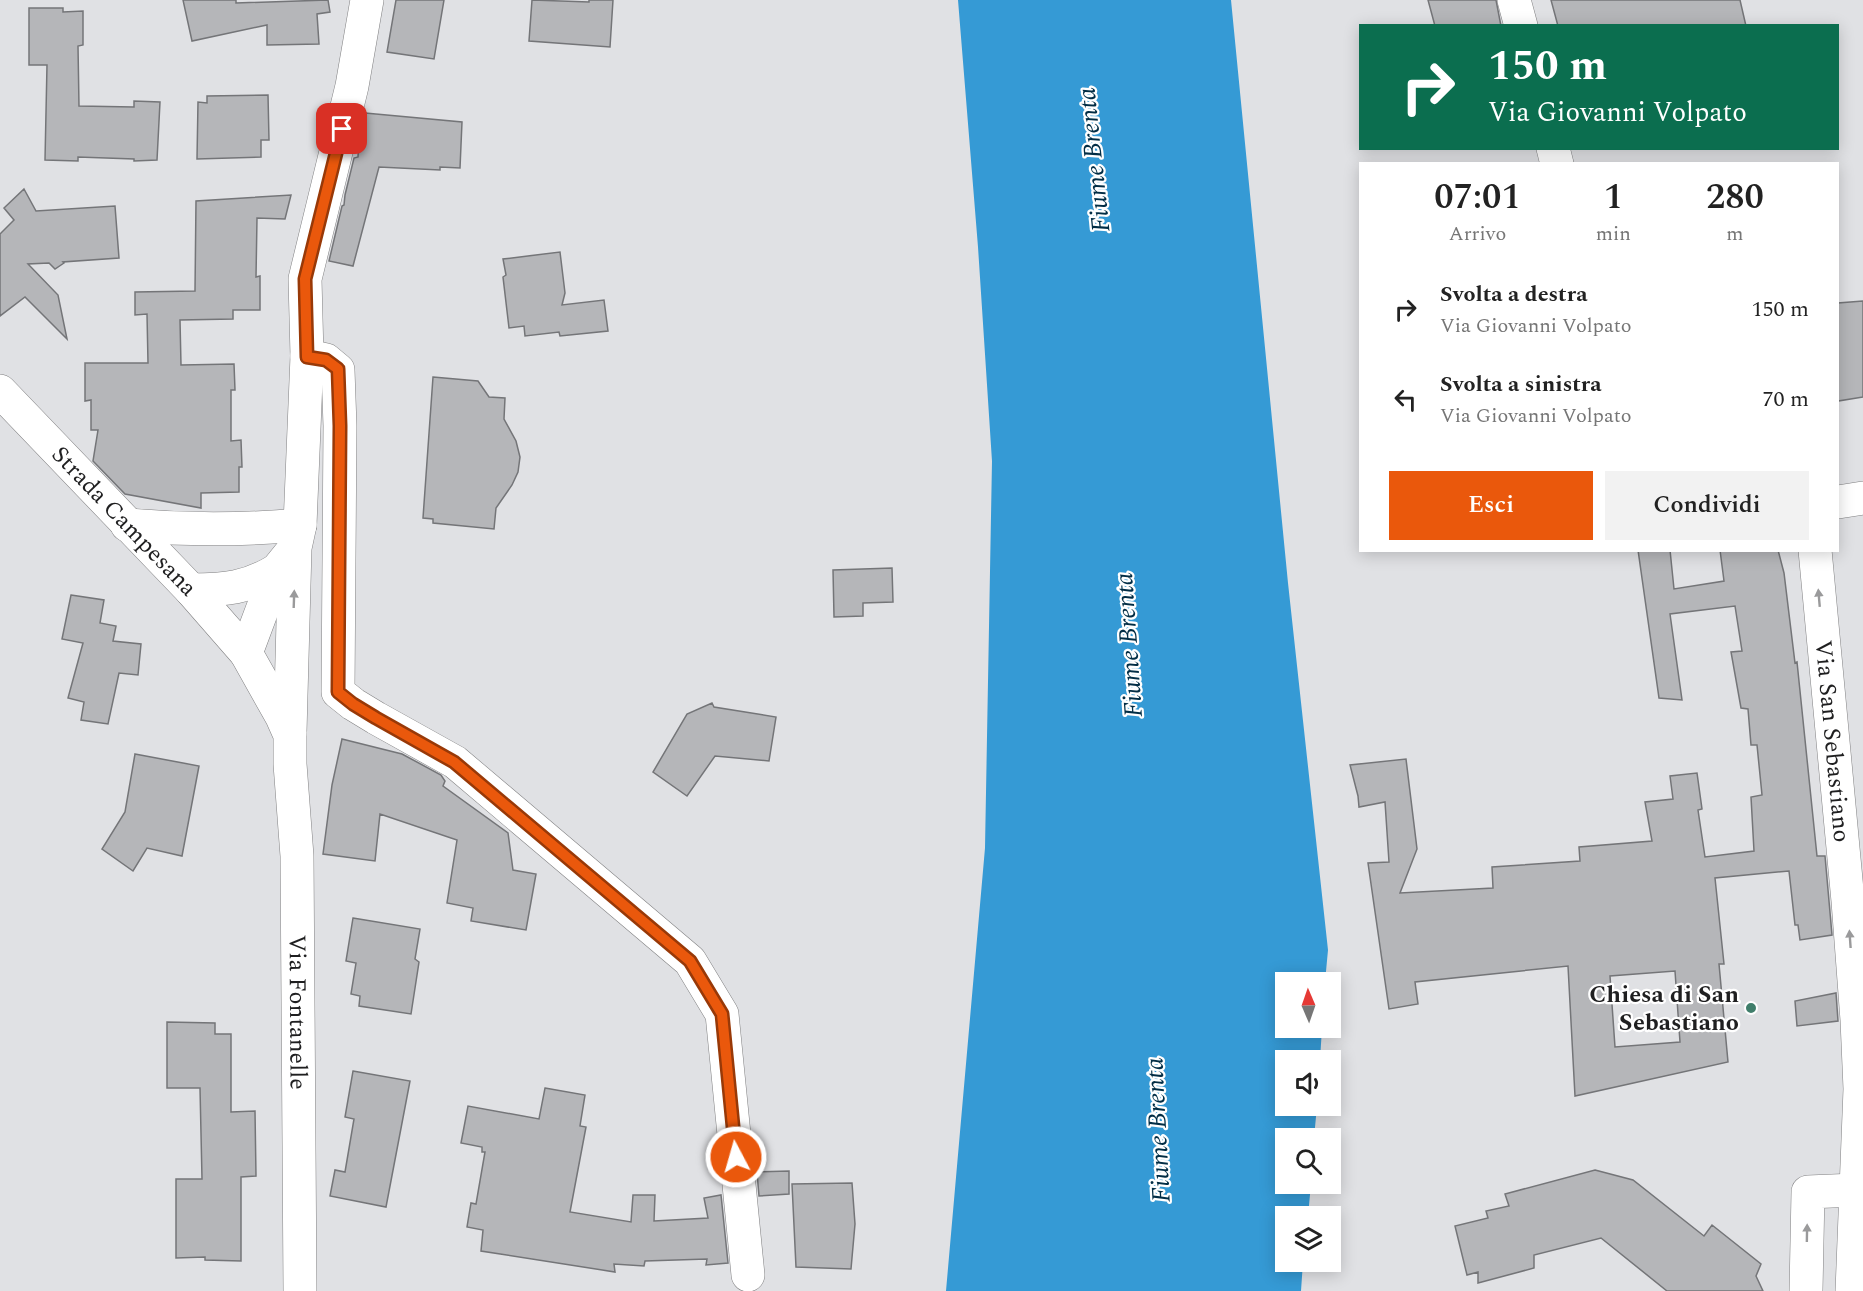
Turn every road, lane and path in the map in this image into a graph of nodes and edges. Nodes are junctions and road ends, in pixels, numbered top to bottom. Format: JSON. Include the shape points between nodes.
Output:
{"nodes":[{"id":1,"x":367,"y":0,"type":"edge"},
{"id":2,"x":1514,"y":0,"type":"edge"},
{"id":3,"x":1520,"y":24,"type":"edge"},
{"id":4,"x":307,"y":357,"type":"junction"},
{"id":5,"x":0,"y":391,"type":"edge"},
{"id":6,"x":1863,"y":498,"type":"edge"},
{"id":7,"x":1839,"y":502,"type":"edge"},
{"id":8,"x":127,"y":525,"type":"junction"},
{"id":9,"x":291,"y":548,"type":"junction"},
{"id":10,"x":1815,"y":552,"type":"edge"},
{"id":11,"x":191,"y":590,"type":"junction"},
{"id":12,"x":292,"y":650,"type":"junction"},
{"id":13,"x":252,"y":663,"type":"junction"},
{"id":14,"x":290,"y":735,"type":"junction"},
{"id":15,"x":1852,"y":838,"type":"edge"},
{"id":16,"x":1856,"y":1190,"type":"junction"},
{"id":17,"x":748,"y":1275,"type":"dead end"},
{"id":18,"x":300,"y":1291,"type":"edge"},
{"id":19,"x":1806,"y":1291,"type":"edge"},
{"id":20,"x":1852,"y":1291,"type":"edge"}],
"edges":[{"from":1,"to":4,"type":"street","name":"Via Fontanelle","via":[[352,86],[305,279]]},
{"from":2,"to":3,"type":"street"},
{"from":4,"to":9,"type":"street","name":"Via Fontanelle"},
{"from":4,"to":17,"type":"street","via":[[326,360],[338,369],[338,692],[454,762],[690,961],[722,1014]]},
{"from":5,"to":8,"type":"street","name":"Strada Campesana"},
{"from":6,"to":7,"type":"street"},
{"from":8,"to":9,"type":"street","via":[[272,527]]},
{"from":8,"to":11,"type":"street","name":"Strada Campesana"},
{"from":9,"to":11,"type":"street","via":[[259,581],[239,588]]},
{"from":12,"to":9,"type":"street","name":"Via Fontanelle","one_way":true},
{"from":9,"to":13,"type":"street","name":"Via Fontanelle"},
{"from":15,"to":10,"type":"street","name":"Via San Sebastiano","one_way":true},
{"from":11,"to":13,"type":"street","name":"Strada Campesana"},
{"from":12,"to":13,"type":"street","via":[[276,668]]},
{"from":12,"to":14,"type":"street","name":"Via Fontanelle"},
{"from":13,"to":14,"type":"street","name":"Via Fontanelle"},
{"from":14,"to":18,"type":"street","name":"Via Fontanelle","via":[[297,856]]},
{"from":16,"to":15,"type":"street","name":"Via San Sebastiano","one_way":true,"via":[[1860,1089]]},
{"from":19,"to":16,"type":"street","one_way":true,"via":[[1808,1192]]},
{"from":16,"to":20,"type":"street","name":"Via San Sebastiano"}]}
